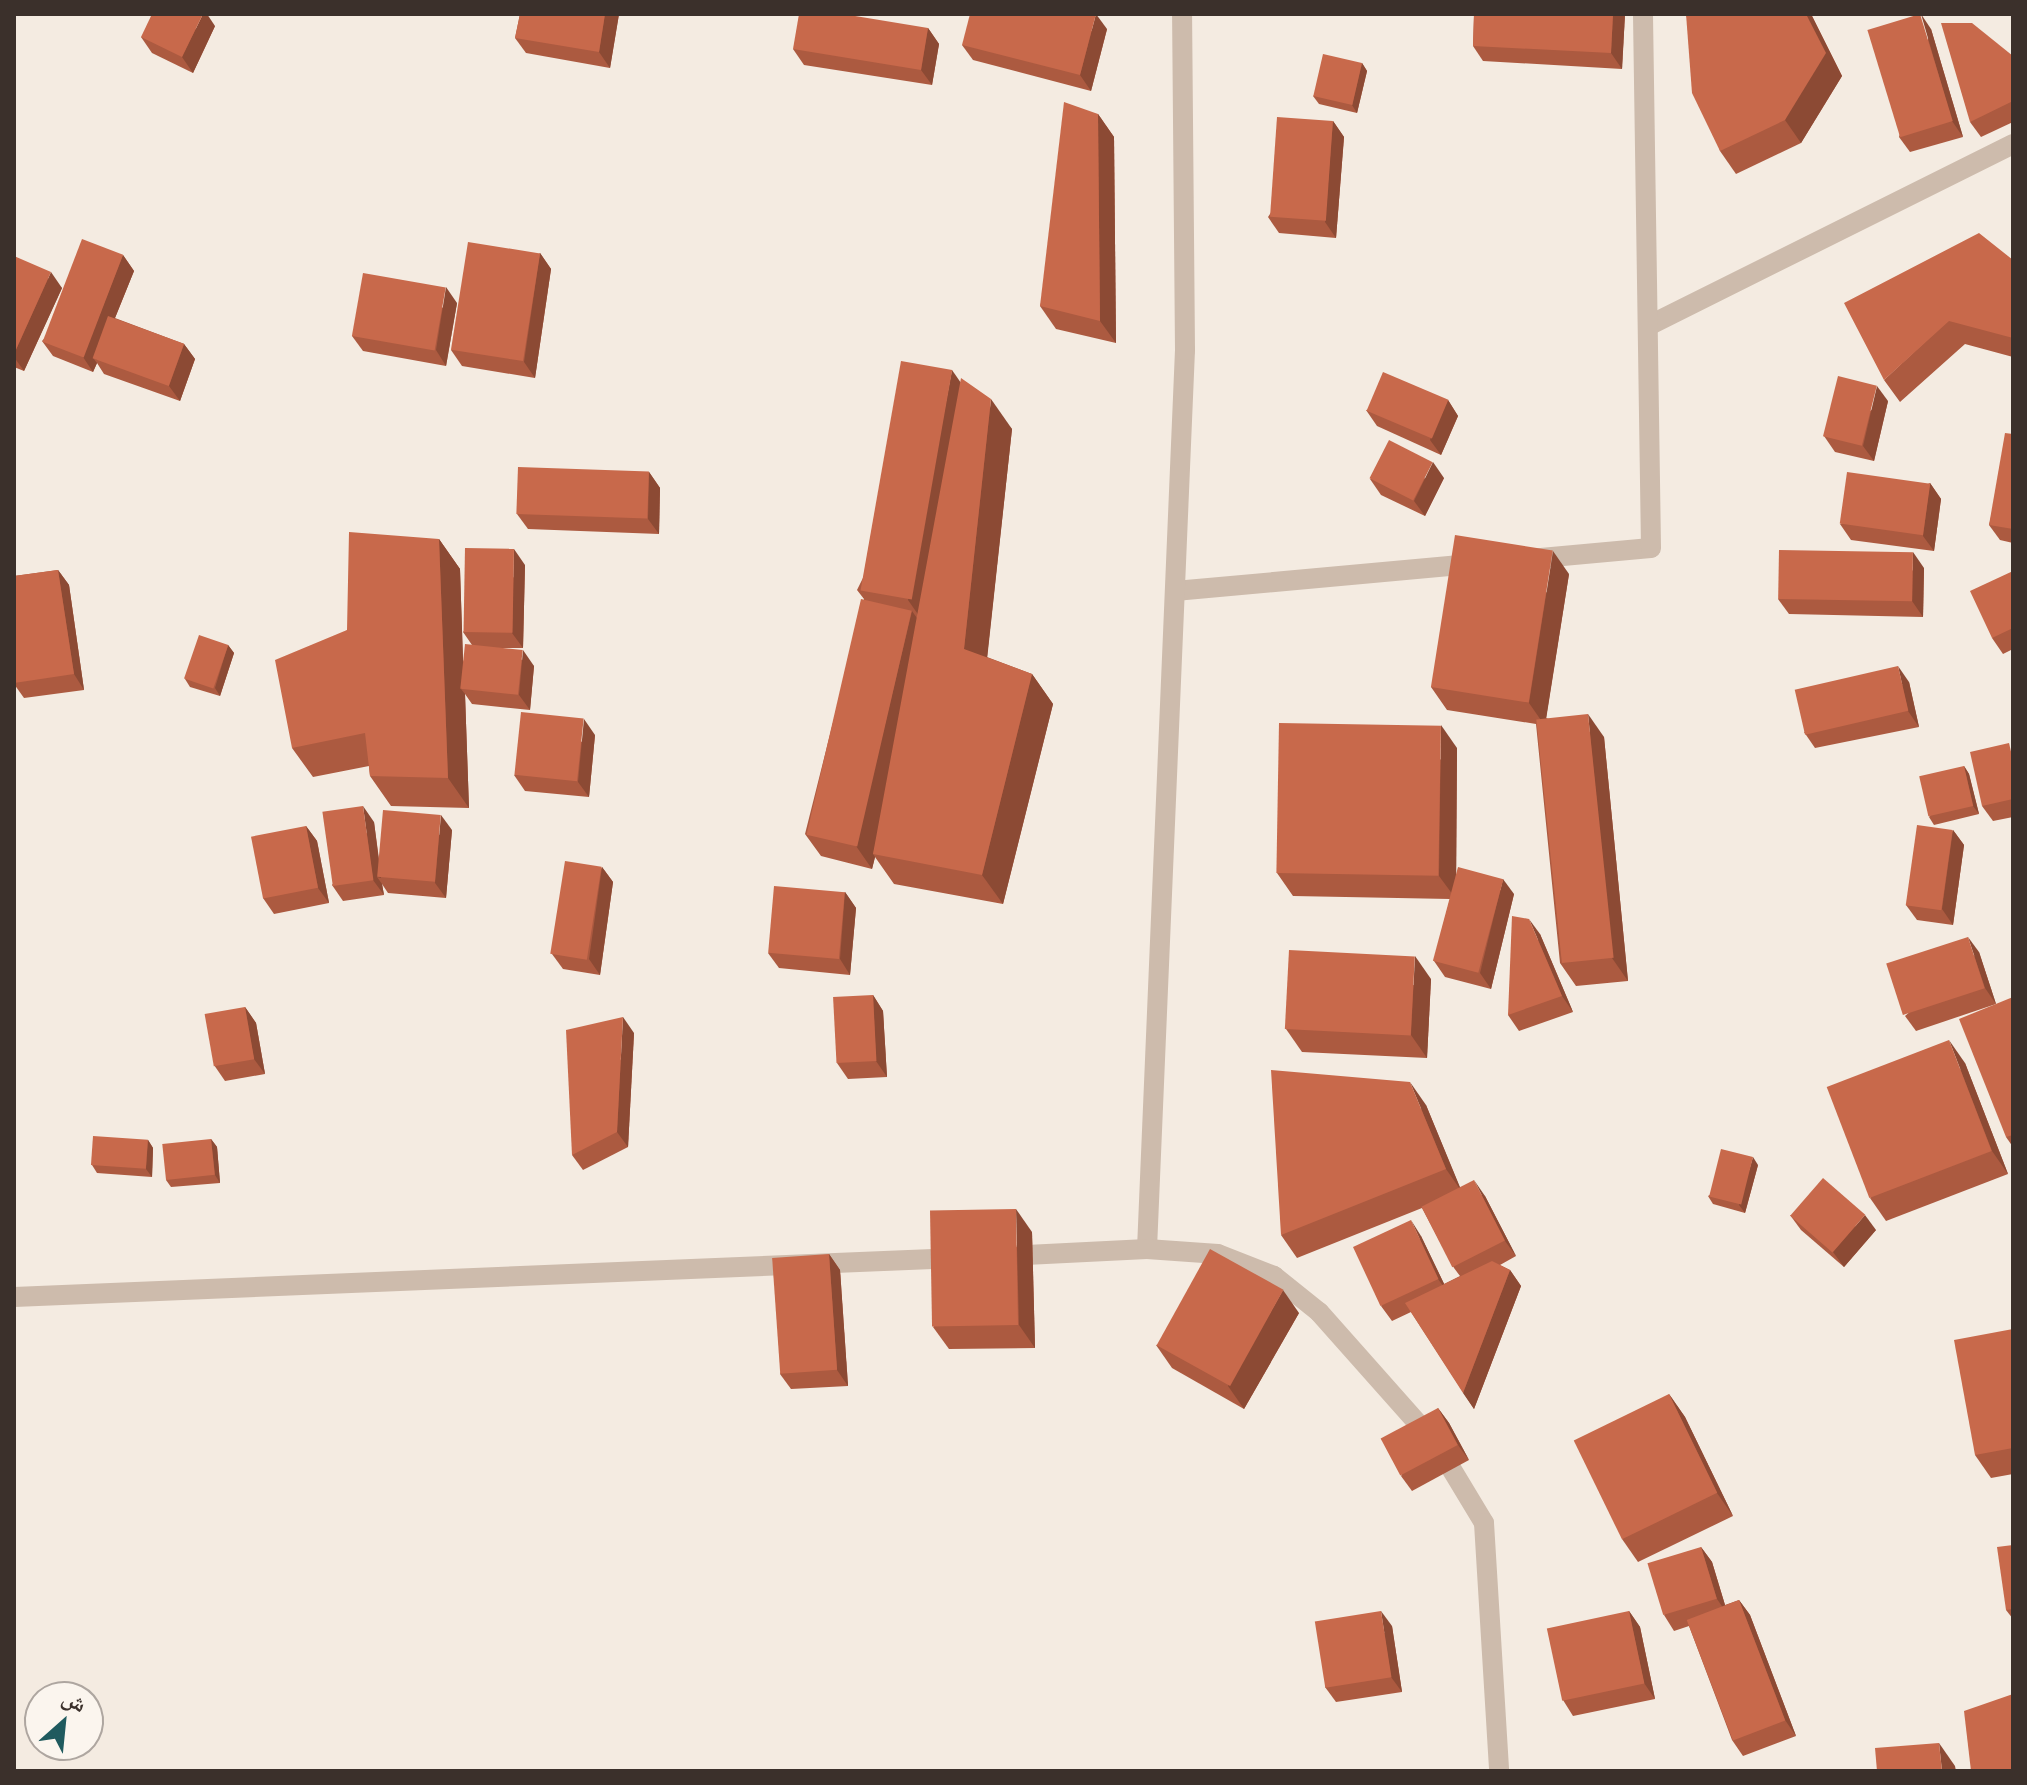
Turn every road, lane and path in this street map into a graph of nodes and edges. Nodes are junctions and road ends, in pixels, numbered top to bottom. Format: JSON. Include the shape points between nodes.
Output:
{"nodes":[{"id":1,"x":1182,"y":14,"type":"edge"},
{"id":2,"x":1643,"y":14,"type":"edge"},
{"id":3,"x":2013,"y":144,"type":"edge"},
{"id":4,"x":1648,"y":326,"type":"junction"},
{"id":5,"x":1175,"y":591,"type":"junction"},
{"id":6,"x":1147,"y":1249,"type":"junction"},
{"id":7,"x":14,"y":1297,"type":"edge"},
{"id":8,"x":1499,"y":1771,"type":"edge"}],
"edges":[{"from":1,"to":5,"type":"street","via":[[1185,350]]},
{"from":2,"to":4,"type":"street"},
{"from":3,"to":4,"type":"street"},
{"from":4,"to":5,"type":"street","via":[[1651,548]]},
{"from":5,"to":6,"type":"street"},
{"from":6,"to":7,"type":"street"},
{"from":6,"to":8,"type":"street","via":[[1218,1254],[1274,1276],[1319,1312],[1437,1445],[1484,1523]]}]}
